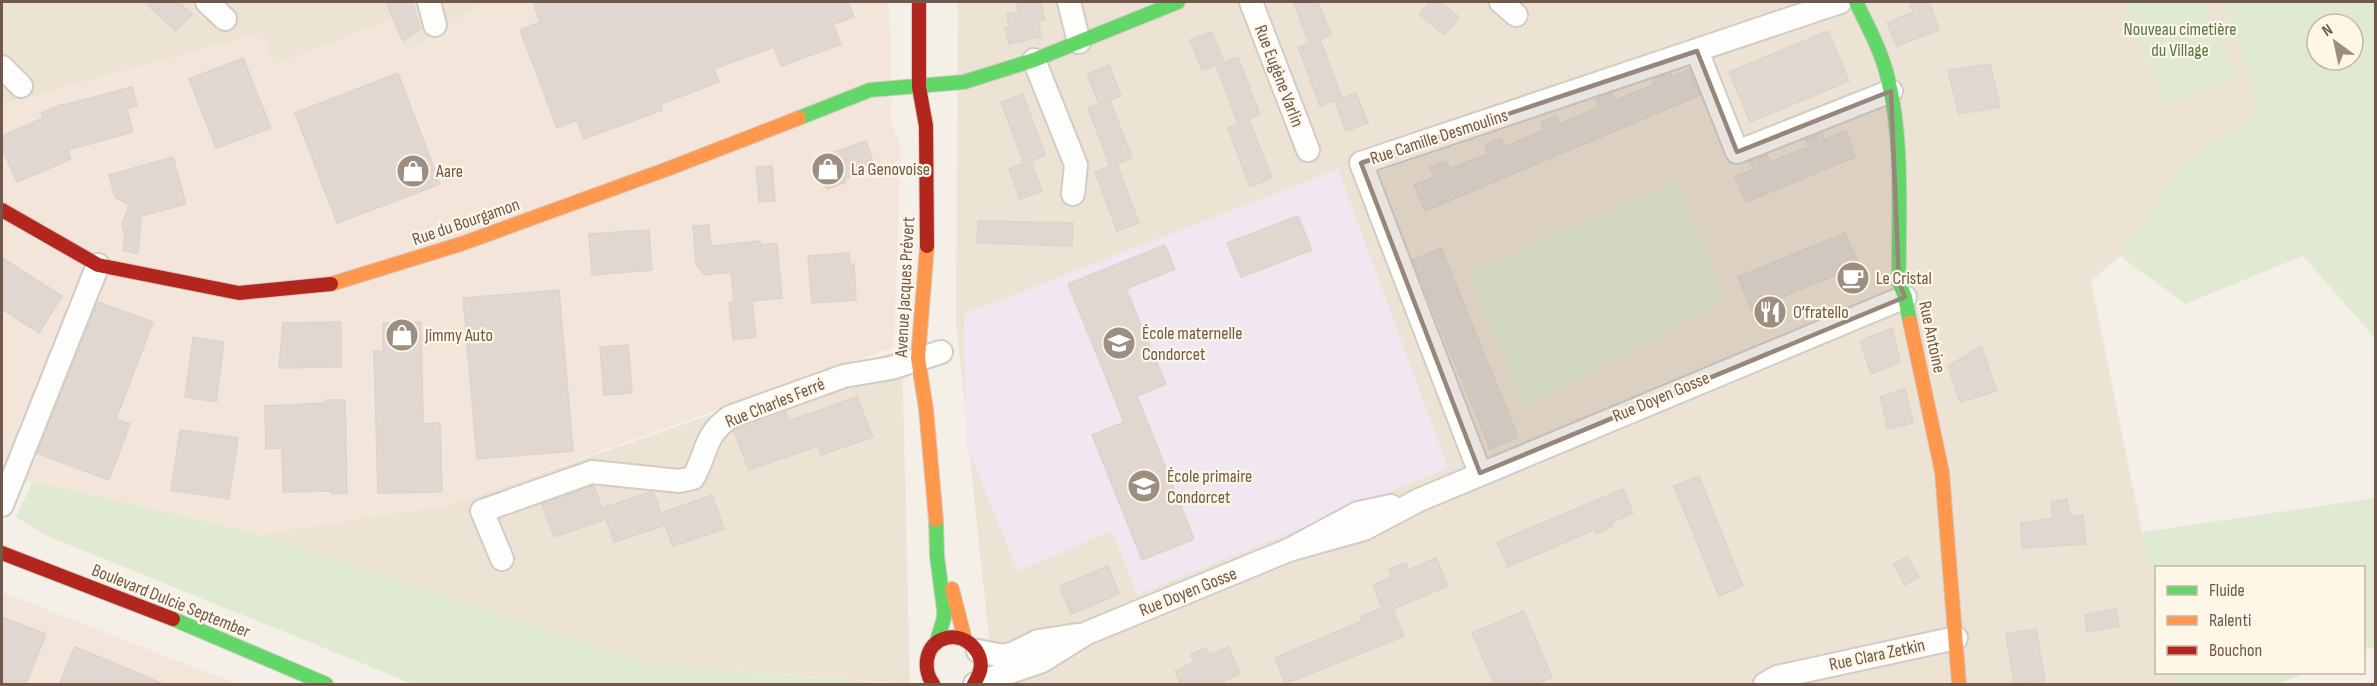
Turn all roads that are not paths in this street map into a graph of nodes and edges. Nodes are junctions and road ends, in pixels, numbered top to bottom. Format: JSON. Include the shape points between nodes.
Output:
{"nodes":[{"id":1,"x":207,"y":2,"type":"edge"},
{"id":2,"x":429,"y":2,"type":"edge"},
{"id":3,"x":919,"y":2,"type":"edge"},
{"id":4,"x":1069,"y":2,"type":"edge"},
{"id":5,"x":1178,"y":2,"type":"edge"},
{"id":6,"x":1251,"y":2,"type":"edge"},
{"id":7,"x":1840,"y":2,"type":"edge"},
{"id":8,"x":1856,"y":2,"type":"edge"},
{"id":9,"x":225,"y":18,"type":"dead end"},
{"id":10,"x":435,"y":25,"type":"dead end"},
{"id":11,"x":1079,"y":42,"type":"junction"},
{"id":12,"x":1697,"y":51,"type":"junction"},
{"id":13,"x":1035,"y":60,"type":"junction"},
{"id":14,"x":2,"y":67,"type":"edge"},
{"id":15,"x":21,"y":86,"type":"dead end"},
{"id":16,"x":919,"y":87,"type":"junction"},
{"id":17,"x":1891,"y":90,"type":"junction"},
{"id":18,"x":938,"y":116,"type":"dead end"},
{"id":19,"x":1308,"y":150,"type":"dead end"},
{"id":20,"x":1073,"y":194,"type":"dead end"},
{"id":21,"x":2,"y":210,"type":"edge"},
{"id":22,"x":98,"y":265,"type":"junction"},
{"id":23,"x":939,"y":266,"type":"dead end"},
{"id":24,"x":1905,"y":297,"type":"junction"},
{"id":25,"x":941,"y":352,"type":"dead end"},
{"id":26,"x":918,"y":358,"type":"junction"},
{"id":27,"x":943,"y":439,"type":"dead end"},
{"id":28,"x":1480,"y":473,"type":"junction"},
{"id":29,"x":2,"y":506,"type":"edge"},
{"id":30,"x":2,"y":553,"type":"edge"},
{"id":31,"x":502,"y":559,"type":"dead end"},
{"id":32,"x":1087,"y":633,"type":"junction"},
{"id":33,"x":1956,"y":638,"type":"junction"},
{"id":34,"x":936,"y":644,"type":"junction"},
{"id":35,"x":972,"y":645,"type":"junction"},
{"id":36,"x":326,"y":684,"type":"edge"},
{"id":37,"x":933,"y":684,"type":"edge"},
{"id":38,"x":974,"y":684,"type":"edge"},
{"id":39,"x":1765,"y":684,"type":"edge"},
{"id":40,"x":1959,"y":684,"type":"edge"}],
"edges":[{"from":1,"to":9,"type":"street"},
{"from":2,"to":10,"type":"street"},
{"from":3,"to":16,"type":"street","name":"Avenue Jacques Prévert"},
{"from":4,"to":11,"type":"street"},
{"from":5,"to":11,"type":"street"},
{"from":6,"to":19,"type":"street","name":"Rue Eugène Varlin"},
{"from":7,"to":12,"type":"street","name":"Rue Camille Desmoulins"},
{"from":8,"to":17,"type":"street","name":"Rue Antoine","via":[[1878,49]]},
{"from":11,"to":13,"type":"street"},
{"from":12,"to":17,"type":"street","via":[[1737,152]]},
{"from":12,"to":28,"type":"street","name":"Rue Camille Desmoulins","via":[[1361,163]]},
{"from":13,"to":16,"type":"street","name":"Rue du Bourgamon","via":[[964,82]]},
{"from":13,"to":20,"type":"street","via":[[1076,165]]},
{"from":14,"to":15,"type":"street"},
{"from":16,"to":22,"type":"street","name":"Rue du Bourgamon","via":[[870,90],[670,168],[350,280],[239,293]]},
{"from":16,"to":26,"type":"street","name":"Avenue Jacques Prévert","via":[[926,126],[927,256]]},
{"from":17,"to":24,"type":"street","name":"Rue Antoine","via":[[1899,282]]},
{"from":18,"to":23,"type":"street","name":"Avenue Jacques Prévert"},
{"from":21,"to":22,"type":"street","name":"Rue du Bourgamon"},
{"from":22,"to":29,"type":"street"},
{"from":24,"to":28,"type":"street","name":"Rue Doyen Gosse"},
{"from":24,"to":33,"type":"street","name":"Rue Antoine","via":[[1942,472]]},
{"from":25,"to":26,"type":"street","name":"Rue Charles Ferré"},
{"from":26,"to":31,"type":"street","name":"Rue Charles Ferré","via":[[891,368],[844,376],[730,417],[717,426],[707,441],[693,478],[679,481],[592,472],[482,511]]},
{"from":26,"to":34,"type":"street","name":"Avenue Jacques Prévert","via":[[934,483],[945,618]]},
{"from":27,"to":35,"type":"street","via":[[950,579]]},
{"from":28,"to":32,"type":"street","name":"Rue Doyen Gosse","via":[[1419,500],[1358,513],[1289,550]]},
{"from":30,"to":36,"type":"street","name":"Boulevard Dulcie September"},
{"from":32,"to":35,"type":"street","name":"Rue Doyen Gosse","via":[[1038,641],[1003,656]]},
{"from":32,"to":38,"type":"street","name":"Rue Doyen Gosse","via":[[1042,661]]},
{"from":33,"to":39,"type":"street","name":"Rue Clara Zetkin","via":[[1777,677]]},
{"from":33,"to":40,"type":"street","name":"Rue Antoine"},
{"from":34,"to":35,"type":"street","via":[[950,637]]},
{"from":34,"to":37,"type":"street","name":"Avenue Jacques Prévert","via":[[925,667]]},
{"from":35,"to":38,"type":"street","via":[[982,668]]}]}
